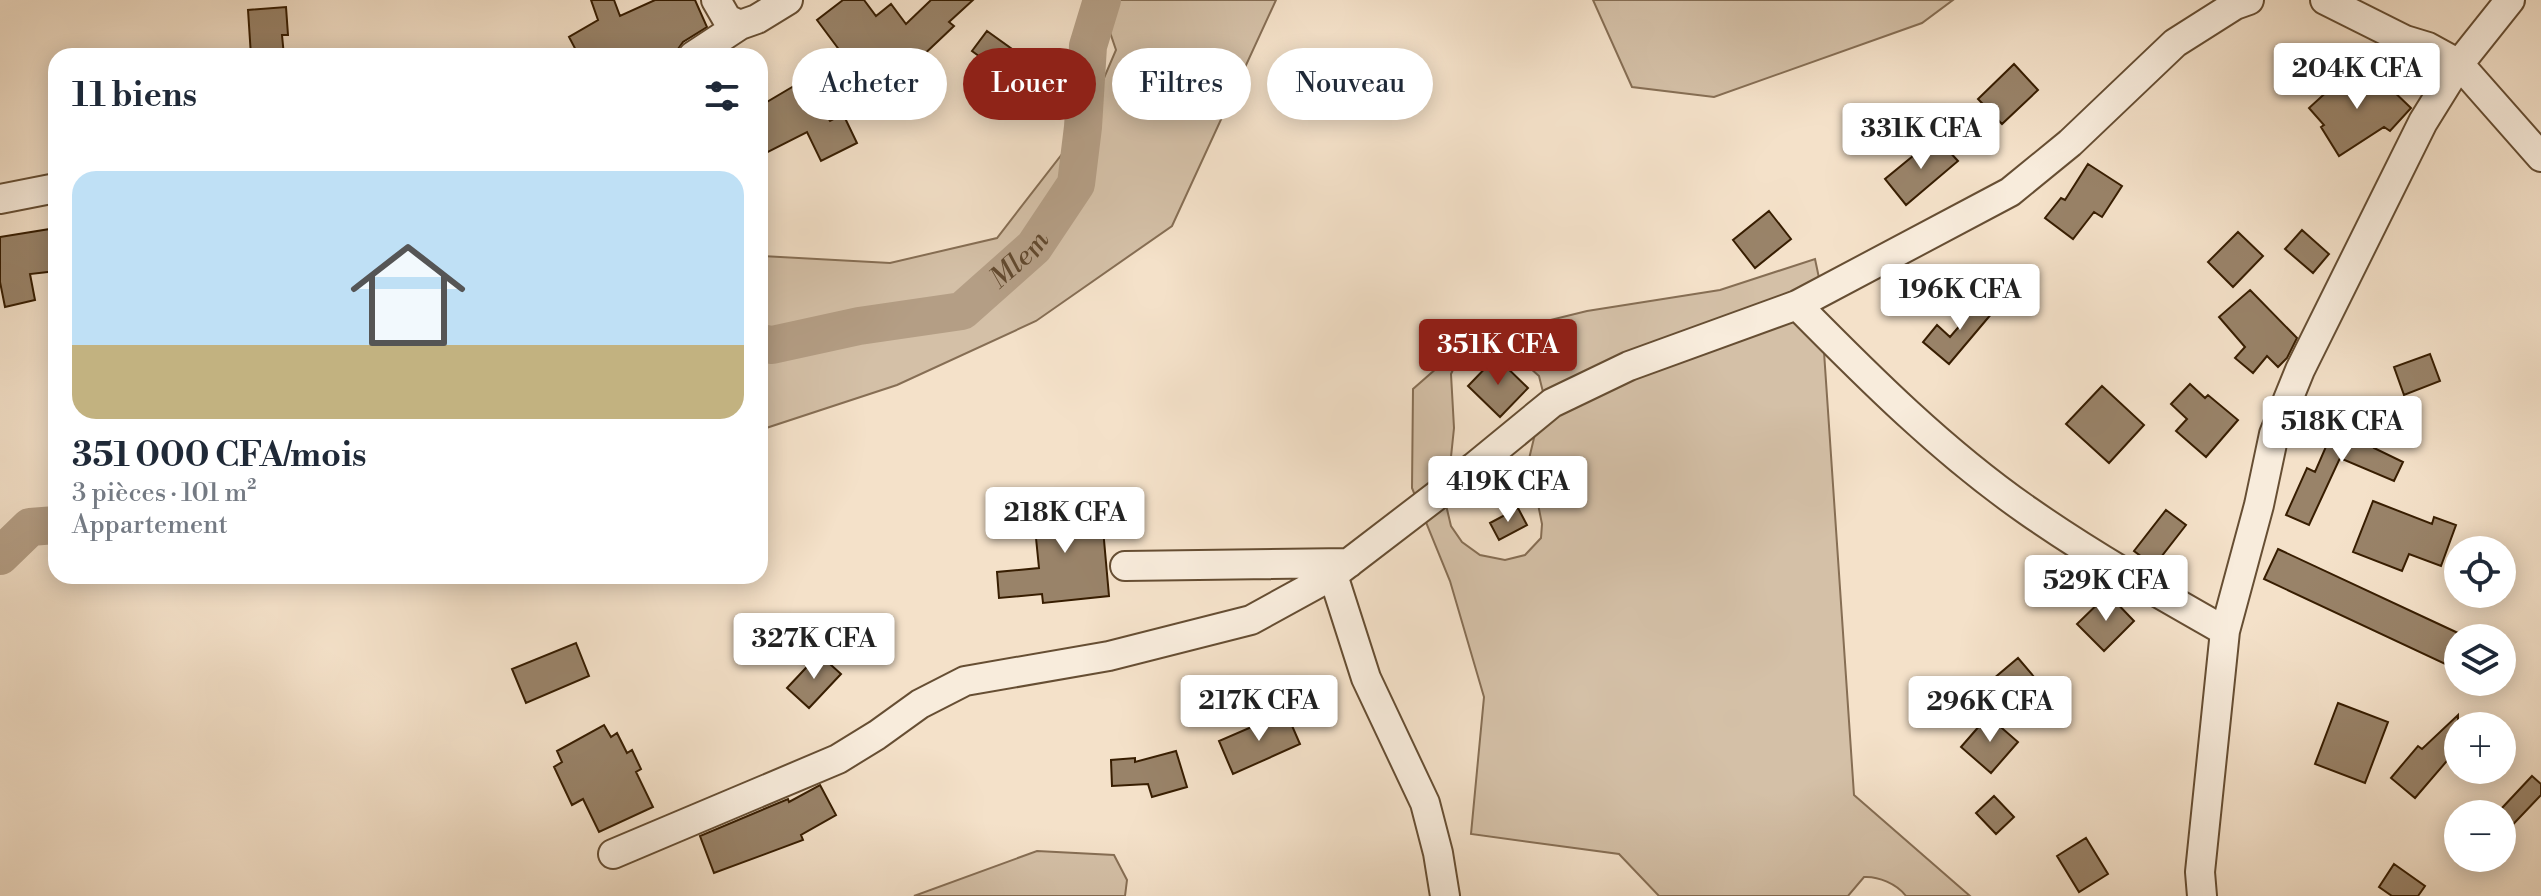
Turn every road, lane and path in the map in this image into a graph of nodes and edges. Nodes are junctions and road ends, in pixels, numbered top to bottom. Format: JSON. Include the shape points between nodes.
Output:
{"nodes":[{"id":1,"x":716,"y":0,"type":"edge"},
{"id":2,"x":788,"y":0,"type":"edge"},
{"id":3,"x":2249,"y":0,"type":"edge"},
{"id":4,"x":2325,"y":0,"type":"edge"},
{"id":5,"x":2510,"y":0,"type":"edge"},
{"id":6,"x":740,"y":25,"type":"junction"},
{"id":7,"x":705,"y":48,"type":"edge"},
{"id":8,"x":2459,"y":64,"type":"junction"},
{"id":9,"x":2541,"y":157,"type":"edge"},
{"id":10,"x":48,"y":190,"type":"edge"},
{"id":11,"x":0,"y":199,"type":"edge"},
{"id":12,"x":1797,"y":305,"type":"junction"},
{"id":13,"x":1125,"y":566,"type":"dead end"},
{"id":14,"x":1342,"y":569,"type":"junction"},
{"id":15,"x":2225,"y":631,"type":"junction"},
{"id":16,"x":613,"y":854,"type":"dead end"},
{"id":17,"x":1445,"y":896,"type":"edge"},
{"id":18,"x":2202,"y":896,"type":"edge"}],
"edges":[{"from":1,"to":6,"type":"street","via":[[727,19]]},
{"from":2,"to":6,"type":"street"},
{"from":3,"to":12,"type":"street","via":[[2175,43],[2010,192]]},
{"from":4,"to":8,"type":"street"},
{"from":5,"to":8,"type":"street"},
{"from":6,"to":7,"type":"street"},
{"from":8,"to":9,"type":"street"},
{"from":8,"to":15,"type":"street","via":[[2423,122],[2287,400]]},
{"from":10,"to":11,"type":"street"},
{"from":12,"to":14,"type":"street","via":[[1629,366],[1552,403]]},
{"from":12,"to":15,"type":"street","via":[[1881,390],[2015,501]]},
{"from":13,"to":14,"type":"street"},
{"from":14,"to":16,"type":"street","via":[[1251,620],[1109,656],[965,681],[838,759]]},
{"from":14,"to":17,"type":"street","via":[[1366,678],[1425,803]]},
{"from":15,"to":18,"type":"street","via":[[2200,872]]}]}
